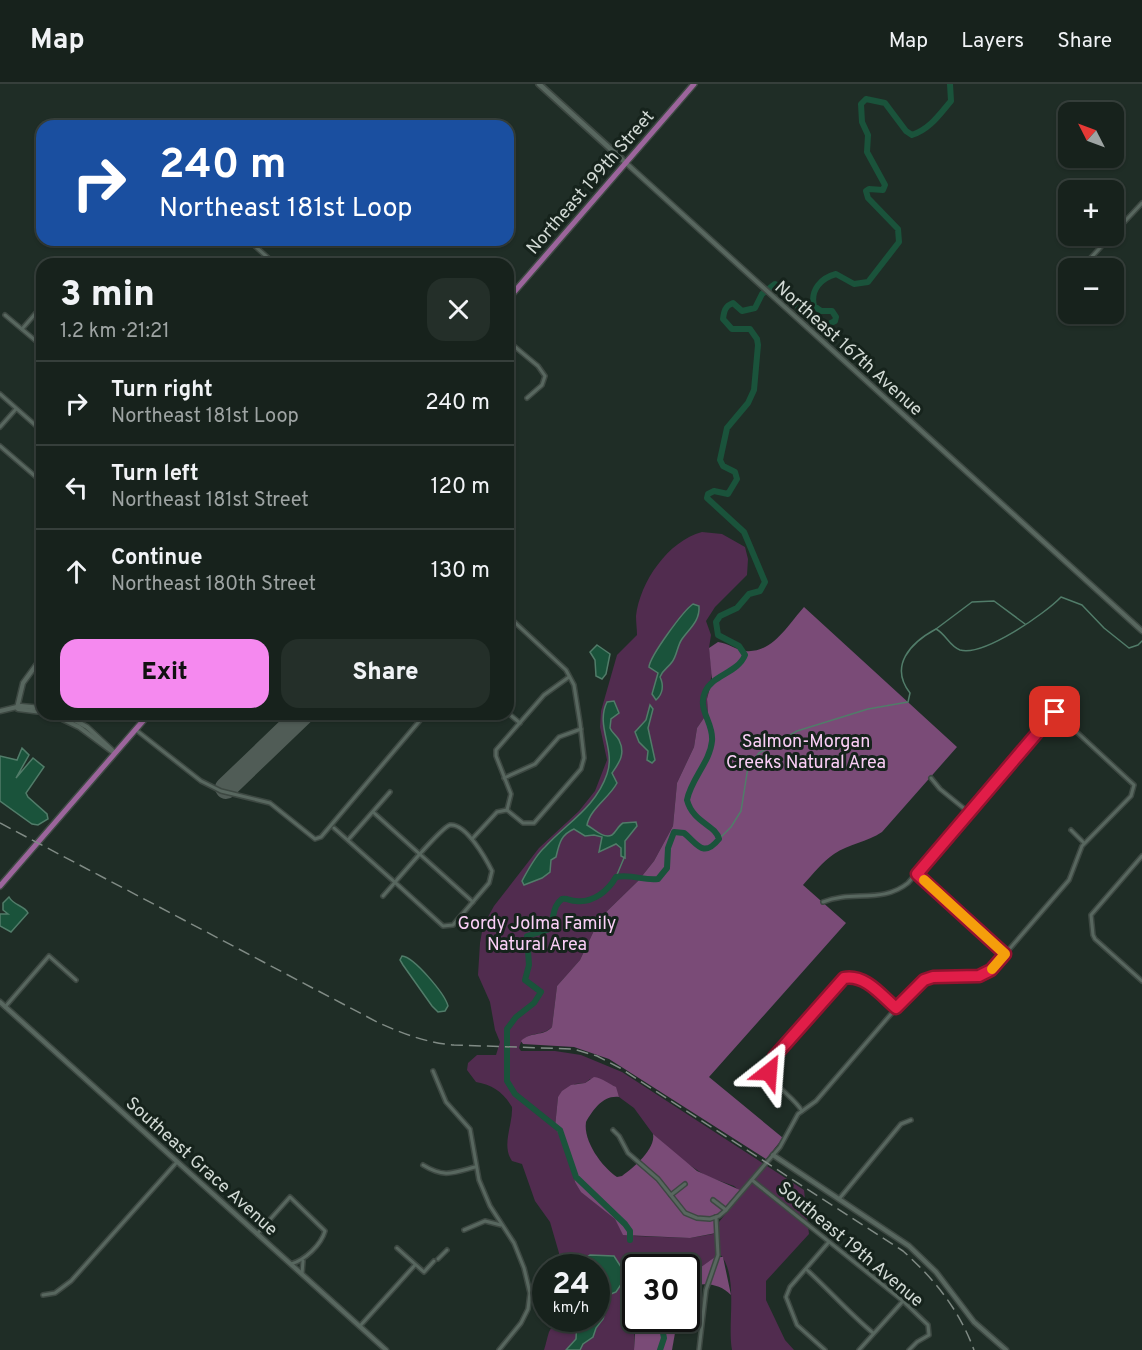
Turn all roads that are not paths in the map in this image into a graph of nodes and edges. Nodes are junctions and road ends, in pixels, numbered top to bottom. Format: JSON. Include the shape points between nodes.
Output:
{"nodes":[{"id":1,"x":539,"y":84,"type":"edge"},
{"id":2,"x":694,"y":84,"type":"edge"},
{"id":3,"x":626,"y":163,"type":"junction"},
{"id":4,"x":1142,"y":203,"type":"edge"},
{"id":5,"x":1124,"y":222,"type":"edge"},
{"id":6,"x":255,"y":246,"type":"edge"},
{"id":7,"x":1102,"y":246,"type":"edge"},
{"id":8,"x":268,"y":258,"type":"edge"},
{"id":9,"x":1091,"y":258,"type":"edge"},
{"id":10,"x":514,"y":292,"type":"edge"},
{"id":11,"x":36,"y":313,"type":"edge"},
{"id":12,"x":5,"y":315,"type":"dead end"},
{"id":13,"x":22,"y":329,"type":"junction"},
{"id":14,"x":36,"y":341,"type":"edge"},
{"id":15,"x":514,"y":346,"type":"edge"},
{"id":16,"x":0,"y":394,"type":"edge"},
{"id":17,"x":527,"y":398,"type":"dead end"},
{"id":18,"x":16,"y":409,"type":"junction"},
{"id":19,"x":36,"y":426,"type":"edge"},
{"id":20,"x":0,"y":427,"type":"edge"},
{"id":21,"x":0,"y":446,"type":"edge"},
{"id":22,"x":36,"y":476,"type":"edge"},
{"id":23,"x":514,"y":620,"type":"edge"},
{"id":24,"x":1142,"y":631,"type":"edge"},
{"id":25,"x":36,"y":666,"type":"edge"},
{"id":26,"x":570,"y":678,"type":"junction"},
{"id":27,"x":17,"y":708,"type":"junction"},
{"id":28,"x":36,"y":709,"type":"edge"},
{"id":29,"x":0,"y":711,"type":"edge"},
{"id":30,"x":514,"y":718,"type":"edge"},
{"id":31,"x":64,"y":720,"type":"edge"},
{"id":32,"x":75,"y":720,"type":"edge"},
{"id":33,"x":144,"y":720,"type":"edge"},
{"id":34,"x":420,"y":720,"type":"edge"},
{"id":35,"x":520,"y":723,"type":"junction"},
{"id":36,"x":136,"y":729,"type":"junction"},
{"id":37,"x":581,"y":729,"type":"junction"},
{"id":38,"x":114,"y":753,"type":"junction"},
{"id":39,"x":1001,"y":774,"type":"junction"},
{"id":40,"x":504,"y":778,"type":"junction"},
{"id":41,"x":931,"y":778,"type":"dead end"},
{"id":42,"x":1006,"y":778,"type":"dead end"},
{"id":43,"x":390,"y":792,"type":"dead end"},
{"id":44,"x":507,"y":810,"type":"junction"},
{"id":45,"x":373,"y":812,"type":"junction"},
{"id":46,"x":971,"y":814,"type":"junction"},
{"id":47,"x":334,"y":828,"type":"dead end"},
{"id":48,"x":1071,"y":830,"type":"dead end"},
{"id":49,"x":472,"y":839,"type":"junction"},
{"id":50,"x":348,"y":840,"type":"junction"},
{"id":51,"x":1084,"y":843,"type":"junction"},
{"id":52,"x":420,"y":854,"type":"junction"},
{"id":53,"x":1142,"y":856,"type":"edge"},
{"id":54,"x":917,"y":874,"type":"junction"},
{"id":55,"x":395,"y":883,"type":"junction"},
{"id":56,"x":0,"y":886,"type":"edge"},
{"id":57,"x":383,"y":896,"type":"dead end"},
{"id":58,"x":473,"y":902,"type":"junction"},
{"id":59,"x":823,"y":902,"type":"dead end"},
{"id":60,"x":1005,"y":954,"type":"junction"},
{"id":61,"x":76,"y":980,"type":"dead end"},
{"id":62,"x":1142,"y":981,"type":"edge"},
{"id":63,"x":0,"y":1002,"type":"edge"},
{"id":64,"x":5,"y":1007,"type":"junction"},
{"id":65,"x":896,"y":1008,"type":"junction"},
{"id":66,"x":433,"y":1071,"type":"dead end"},
{"id":67,"x":802,"y":1111,"type":"junction"},
{"id":68,"x":911,"y":1120,"type":"dead end"},
{"id":69,"x":613,"y":1130,"type":"dead end"},
{"id":70,"x":773,"y":1155,"type":"junction"},
{"id":71,"x":177,"y":1162,"type":"junction"},
{"id":72,"x":423,"y":1164,"type":"dead end"},
{"id":73,"x":475,"y":1167,"type":"junction"},
{"id":74,"x":752,"y":1180,"type":"junction"},
{"id":75,"x":685,"y":1184,"type":"dead end"},
{"id":76,"x":671,"y":1195,"type":"junction"},
{"id":77,"x":839,"y":1199,"type":"junction"},
{"id":78,"x":713,"y":1200,"type":"dead end"},
{"id":79,"x":726,"y":1210,"type":"junction"},
{"id":80,"x":716,"y":1218,"type":"junction"},
{"id":81,"x":503,"y":1225,"type":"junction"},
{"id":82,"x":464,"y":1230,"type":"dead end"},
{"id":83,"x":257,"y":1234,"type":"junction"},
{"id":84,"x":828,"y":1243,"type":"junction"},
{"id":85,"x":397,"y":1248,"type":"dead end"},
{"id":86,"x":447,"y":1250,"type":"dead end"},
{"id":87,"x":304,"y":1259,"type":"junction"},
{"id":88,"x":291,"y":1264,"type":"junction"},
{"id":89,"x":415,"y":1265,"type":"junction"},
{"id":90,"x":806,"y":1269,"type":"junction"},
{"id":91,"x":302,"y":1274,"type":"junction"},
{"id":92,"x":43,"y":1295,"type":"dead end"},
{"id":93,"x":903,"y":1301,"type":"junction"},
{"id":94,"x":360,"y":1326,"type":"junction"},
{"id":95,"x":873,"y":1333,"type":"junction"},
{"id":96,"x":386,"y":1350,"type":"edge"},
{"id":97,"x":499,"y":1350,"type":"edge"},
{"id":98,"x":699,"y":1350,"type":"edge"},
{"id":99,"x":825,"y":1350,"type":"edge"},
{"id":100,"x":859,"y":1350,"type":"edge"},
{"id":101,"x":909,"y":1350,"type":"edge"},
{"id":102,"x":1006,"y":1350,"type":"edge"}],
"edges":[{"from":1,"to":3,"type":"main road","name":"Northeast 167th Avenue"},
{"from":2,"to":3,"type":"main road","name":"Northeast 199th Street"},
{"from":3,"to":10,"type":"main road","name":"Northeast 199th Street"},
{"from":3,"to":24,"type":"street","name":"Northeast 167th Avenue"},
{"from":4,"to":5,"type":"street"},
{"from":6,"to":8,"type":"street"},
{"from":7,"to":9,"type":"street"},
{"from":11,"to":13,"type":"street"},
{"from":12,"to":13,"type":"street"},
{"from":13,"to":14,"type":"street"},
{"from":15,"to":17,"type":"street","via":[[545,376],[542,385]]},
{"from":16,"to":18,"type":"street"},
{"from":18,"to":19,"type":"street"},
{"from":18,"to":20,"type":"street"},
{"from":21,"to":22,"type":"street"},
{"from":23,"to":26,"type":"street","via":[[558,661]]},
{"from":25,"to":27,"type":"street","via":[[21,687]]},
{"from":26,"to":35,"type":"street","via":[[544,695]]},
{"from":26,"to":37,"type":"street"},
{"from":27,"to":28,"type":"street"},
{"from":27,"to":29,"type":"street"},
{"from":30,"to":35,"type":"street"},
{"from":31,"to":38,"type":"street"},
{"from":32,"to":38,"type":"street"},
{"from":33,"to":36,"type":"main road"},
{"from":34,"to":36,"type":"street","via":[[321,837],[315,839],[270,803],[212,788]]},
{"from":35,"to":40,"type":"street","via":[[495,752]]},
{"from":36,"to":38,"type":"main road"},
{"from":37,"to":40,"type":"street","via":[[559,737],[535,764]]},
{"from":37,"to":44,"type":"street","via":[[583,766],[537,820],[524,823]]},
{"from":38,"to":56,"type":"main road"},
{"from":39,"to":42,"type":"street"},
{"from":39,"to":46,"type":"street"},
{"from":39,"to":51,"type":"street","via":[[1055,712],[1134,785],[1131,796]]},
{"from":40,"to":44,"type":"street","via":[[511,796]]},
{"from":41,"to":46,"type":"street"},
{"from":43,"to":45,"type":"street"},
{"from":44,"to":49,"type":"street","via":[[497,812]]},
{"from":45,"to":50,"type":"street"},
{"from":45,"to":52,"type":"street"},
{"from":46,"to":54,"type":"street"},
{"from":47,"to":50,"type":"street"},
{"from":48,"to":51,"type":"street"},
{"from":49,"to":52,"type":"street","via":[[450,825]]},
{"from":49,"to":58,"type":"street","via":[[492,877]]},
{"from":50,"to":55,"type":"street"},
{"from":51,"to":60,"type":"street","via":[[1069,880]]},
{"from":52,"to":55,"type":"street"},
{"from":52,"to":58,"type":"street"},
{"from":53,"to":62,"type":"street","via":[[1091,915],[1093,935]]},
{"from":54,"to":59,"type":"street","via":[[888,894]]},
{"from":54,"to":60,"type":"street"},
{"from":55,"to":57,"type":"street"},
{"from":55,"to":58,"type":"street","via":[[447,927]]},
{"from":60,"to":65,"type":"street","via":[[983,975],[924,980]]},
{"from":61,"to":64,"type":"street","via":[[49,956]]},
{"from":63,"to":64,"type":"street","name":"Southeast Grace Avenue"},
{"from":64,"to":71,"type":"street","name":"Southeast Grace Avenue"},
{"from":65,"to":67,"type":"street","via":[[816,1101]]},
{"from":65,"to":67,"type":"street","via":[[857,977],[839,982],[770,1065],[774,1083]]},
{"from":66,"to":73,"type":"street","via":[[446,1102],[470,1129]]},
{"from":67,"to":70,"type":"street"},
{"from":68,"to":77,"type":"street","via":[[902,1124]]},
{"from":69,"to":76,"type":"street","via":[[628,1153]]},
{"from":70,"to":74,"type":"street"},
{"from":70,"to":77,"type":"street"},
{"from":71,"to":83,"type":"street","name":"Southeast Grace Avenue"},
{"from":71,"to":92,"type":"street","via":[[71,1281],[55,1293]]},
{"from":72,"to":73,"type":"street","via":[[436,1173],[449,1174]]},
{"from":73,"to":81,"type":"street","via":[[490,1206]]},
{"from":74,"to":79,"type":"street"},
{"from":74,"to":84,"type":"street","name":"Southeast 19th Avenue"},
{"from":75,"to":76,"type":"street"},
{"from":76,"to":80,"type":"street","via":[[689,1215]]},
{"from":77,"to":102,"type":"street","via":[[915,1251],[974,1322]]},
{"from":78,"to":79,"type":"street"},
{"from":79,"to":80,"type":"street"},
{"from":80,"to":98,"type":"street","via":[[718,1255],[706,1290]]},
{"from":81,"to":82,"type":"street","via":[[485,1221]]},
{"from":81,"to":97,"type":"street","via":[[524,1268],[530,1293],[521,1323]]},
{"from":83,"to":87,"type":"street","via":[[290,1197],[325,1231]]},
{"from":83,"to":88,"type":"street","name":"Southeast Grace Avenue"},
{"from":84,"to":90,"type":"street"},
{"from":84,"to":93,"type":"street","name":"Southeast 19th Avenue"},
{"from":85,"to":89,"type":"street"},
{"from":86,"to":89,"type":"street","via":[[424,1272]]},
{"from":87,"to":88,"type":"street"},
{"from":87,"to":91,"type":"street"},
{"from":88,"to":91,"type":"street","name":"Southeast Grace Avenue"},
{"from":89,"to":94,"type":"street"},
{"from":90,"to":95,"type":"street"},
{"from":90,"to":99,"type":"street","via":[[786,1297],[797,1325]]},
{"from":91,"to":94,"type":"street","name":"Southeast Grace Avenue"},
{"from":93,"to":95,"type":"street"},
{"from":93,"to":101,"type":"street","name":"Southeast 19th Avenue","via":[[928,1325],[930,1332]]},
{"from":94,"to":96,"type":"street","name":"Southeast Grace Avenue"},
{"from":95,"to":100,"type":"street"}]}
